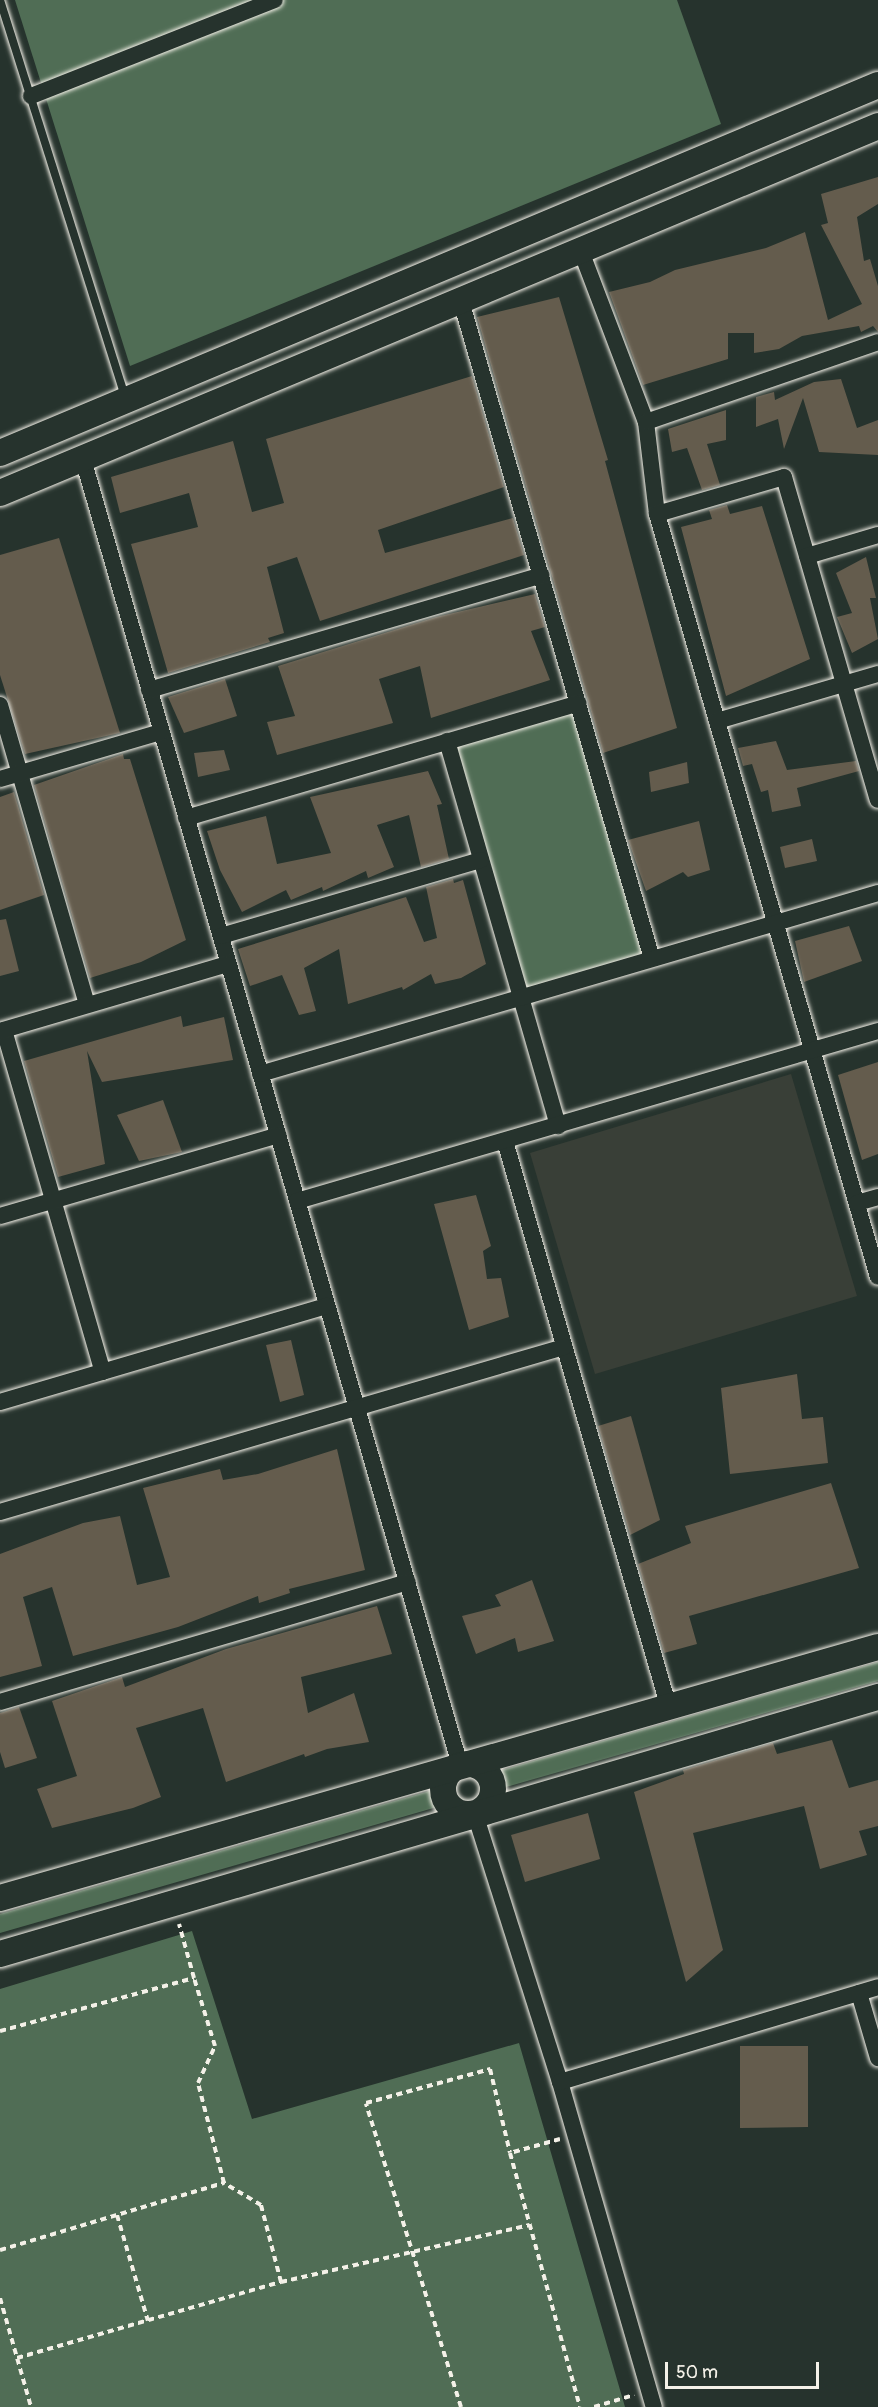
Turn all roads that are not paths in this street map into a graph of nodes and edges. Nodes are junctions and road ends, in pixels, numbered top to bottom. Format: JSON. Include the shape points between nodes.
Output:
{"nodes":[{"id":1,"x":0,"y":0,"type":"edge"},
{"id":2,"x":275,"y":0,"type":"edge"},
{"id":3,"x":878,"y":85,"type":"edge"},
{"id":4,"x":31,"y":96,"type":"junction"},
{"id":5,"x":878,"y":126,"type":"edge"},
{"id":6,"x":581,"y":251,"type":"junction"},
{"id":7,"x":461,"y":301,"type":"junction"},
{"id":8,"x":878,"y":342,"type":"edge"},
{"id":9,"x":126,"y":401,"type":"junction"},
{"id":10,"x":646,"y":422,"type":"junction"},
{"id":11,"x":0,"y":453,"type":"edge"},
{"id":12,"x":83,"y":459,"type":"junction"},
{"id":13,"x":0,"y":494,"type":"edge"},
{"id":14,"x":657,"y":514,"type":"junction"},
{"id":15,"x":878,"y":535,"type":"edge"},
{"id":16,"x":807,"y":556,"type":"junction"},
{"id":17,"x":541,"y":575,"type":"junction"},
{"id":18,"x":878,"y":674,"type":"edge"},
{"id":19,"x":844,"y":684,"type":"junction"},
{"id":20,"x":149,"y":690,"type":"junction"},
{"id":21,"x":578,"y":703,"type":"junction"},
{"id":22,"x":0,"y":705,"type":"edge"},
{"id":23,"x":717,"y":721,"type":"junction"},
{"id":24,"x":161,"y":732,"type":"junction"},
{"id":25,"x":447,"y":741,"type":"junction"},
{"id":26,"x":20,"y":773,"type":"junction"},
{"id":27,"x":0,"y":779,"type":"edge"},
{"id":28,"x":878,"y":800,"type":"edge"},
{"id":29,"x":186,"y":818,"type":"junction"},
{"id":30,"x":481,"y":860,"type":"junction"},
{"id":31,"x":878,"y":893,"type":"edge"},
{"id":32,"x":775,"y":923,"type":"junction"},
{"id":33,"x":220,"y":936,"type":"junction"},
{"id":34,"x":652,"y":959,"type":"junction"},
{"id":35,"x":228,"y":964,"type":"junction"},
{"id":36,"x":521,"y":997,"type":"junction"},
{"id":37,"x":87,"y":1005,"type":"junction"},
{"id":38,"x":2,"y":1030,"type":"edge"},
{"id":39,"x":878,"y":1031,"type":"edge"},
{"id":40,"x":813,"y":1052,"type":"junction"},
{"id":41,"x":260,"y":1074,"type":"junction"},
{"id":42,"x":558,"y":1126,"type":"junction"},
{"id":43,"x":278,"y":1135,"type":"junction"},
{"id":44,"x":505,"y":1141,"type":"junction"},
{"id":45,"x":878,"y":1197,"type":"edge"},
{"id":46,"x":53,"y":1201,"type":"junction"},
{"id":47,"x":297,"y":1201,"type":"junction"},
{"id":48,"x":857,"y":1203,"type":"junction"},
{"id":49,"x":0,"y":1216,"type":"edge"},
{"id":50,"x":878,"y":1276,"type":"edge"},
{"id":51,"x":327,"y":1306,"type":"junction"},
{"id":52,"x":564,"y":1347,"type":"junction"},
{"id":53,"x":103,"y":1372,"type":"junction"},
{"id":54,"x":0,"y":1402,"type":"edge"},
{"id":55,"x":357,"y":1408,"type":"junction"},
{"id":56,"x":0,"y":1512,"type":"edge"},
{"id":57,"x":408,"y":1582,"type":"junction"},
{"id":58,"x":878,"y":1647,"type":"edge"},
{"id":59,"x":878,"y":1697,"type":"edge"},
{"id":60,"x":0,"y":1702,"type":"edge"},
{"id":61,"x":669,"y":1708,"type":"junction"},
{"id":62,"x":460,"y":1765,"type":"junction"},
{"id":63,"x":475,"y":1814,"type":"junction"},
{"id":64,"x":0,"y":1898,"type":"edge"},
{"id":65,"x":0,"y":1954,"type":"edge"},
{"id":66,"x":878,"y":1987,"type":"edge"},
{"id":67,"x":859,"y":1993,"type":"junction"},
{"id":68,"x":878,"y":2058,"type":"edge"},
{"id":69,"x":560,"y":2082,"type":"junction"},
{"id":70,"x":654,"y":2407,"type":"edge"}],
"edges":[{"from":1,"to":4,"type":"lane"},
{"from":2,"to":4,"type":"street"},
{"from":3,"to":9,"type":"main road"},
{"from":4,"to":9,"type":"lane"},
{"from":5,"to":6,"type":"main road"},
{"from":6,"to":7,"type":"main road"},
{"from":6,"to":10,"type":"street"},
{"from":7,"to":12,"type":"main road"},
{"from":7,"to":17,"type":"street"},
{"from":8,"to":10,"type":"street"},
{"from":9,"to":11,"type":"main road"},
{"from":10,"to":14,"type":"street"},
{"from":12,"to":13,"type":"main road"},
{"from":12,"to":20,"type":"street"},
{"from":14,"to":16,"type":"street","via":[[784,477]]},
{"from":14,"to":23,"type":"street"},
{"from":15,"to":16,"type":"street"},
{"from":16,"to":19,"type":"street"},
{"from":17,"to":20,"type":"street"},
{"from":17,"to":21,"type":"street"},
{"from":18,"to":19,"type":"street"},
{"from":19,"to":23,"type":"street"},
{"from":19,"to":28,"type":"street"},
{"from":20,"to":24,"type":"street"},
{"from":21,"to":25,"type":"street"},
{"from":21,"to":34,"type":"street"},
{"from":22,"to":26,"type":"street"},
{"from":23,"to":32,"type":"street"},
{"from":24,"to":26,"type":"street"},
{"from":24,"to":29,"type":"street"},
{"from":25,"to":29,"type":"street"},
{"from":25,"to":30,"type":"street"},
{"from":26,"to":27,"type":"street"},
{"from":26,"to":37,"type":"street"},
{"from":29,"to":33,"type":"street"},
{"from":30,"to":33,"type":"street"},
{"from":30,"to":36,"type":"street"},
{"from":31,"to":32,"type":"street"},
{"from":32,"to":34,"type":"street"},
{"from":32,"to":40,"type":"street"},
{"from":33,"to":35,"type":"street"},
{"from":34,"to":36,"type":"street"},
{"from":35,"to":37,"type":"street"},
{"from":35,"to":41,"type":"street"},
{"from":36,"to":41,"type":"street"},
{"from":36,"to":42,"type":"street"},
{"from":37,"to":38,"type":"street"},
{"from":38,"to":46,"type":"street"},
{"from":39,"to":40,"type":"street"},
{"from":40,"to":42,"type":"street"},
{"from":40,"to":48,"type":"street"},
{"from":41,"to":43,"type":"street"},
{"from":42,"to":44,"type":"street"},
{"from":43,"to":46,"type":"street"},
{"from":43,"to":47,"type":"street"},
{"from":44,"to":47,"type":"street"},
{"from":44,"to":52,"type":"street"},
{"from":45,"to":48,"type":"street"},
{"from":46,"to":49,"type":"street"},
{"from":46,"to":53,"type":"street"},
{"from":47,"to":51,"type":"street"},
{"from":48,"to":50,"type":"street"},
{"from":51,"to":53,"type":"street"},
{"from":51,"to":55,"type":"street"},
{"from":52,"to":55,"type":"street"},
{"from":52,"to":61,"type":"street"},
{"from":53,"to":54,"type":"street"},
{"from":55,"to":56,"type":"street"},
{"from":55,"to":57,"type":"street"},
{"from":57,"to":60,"type":"street"},
{"from":57,"to":62,"type":"street"},
{"from":58,"to":61,"type":"main road"},
{"from":59,"to":63,"type":"main road"},
{"from":61,"to":62,"type":"main road"},
{"from":62,"to":63,"type":"main road","via":[[445,1778],[443,1797],[456,1812]]},
{"from":62,"to":63,"type":"main road","via":[[479,1766],[492,1782],[490,1801]]},
{"from":62,"to":64,"type":"main road"},
{"from":63,"to":65,"type":"main road"},
{"from":63,"to":69,"type":"street"},
{"from":66,"to":67,"type":"street"},
{"from":67,"to":68,"type":"street"},
{"from":67,"to":69,"type":"street"},
{"from":69,"to":70,"type":"street"}]}
